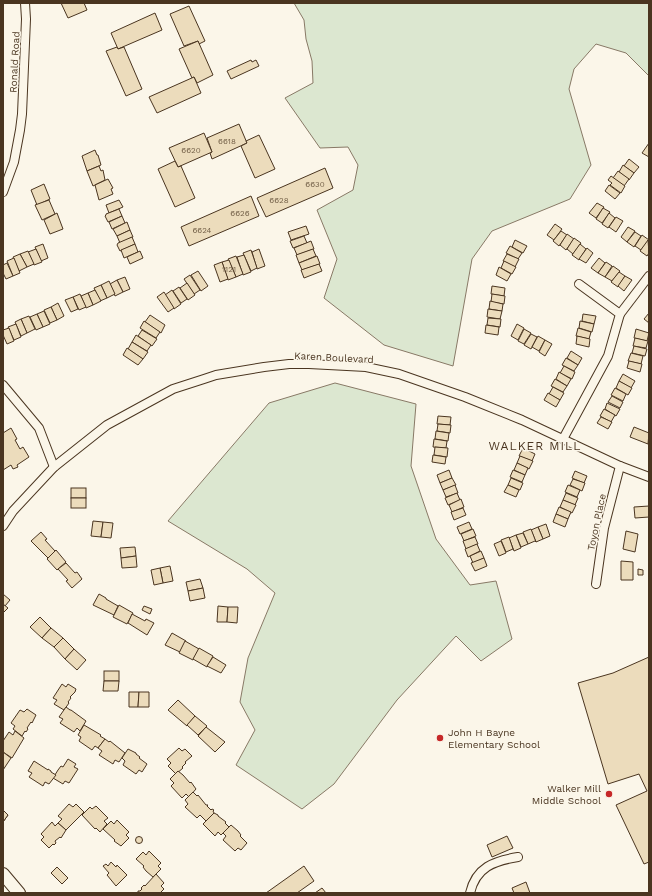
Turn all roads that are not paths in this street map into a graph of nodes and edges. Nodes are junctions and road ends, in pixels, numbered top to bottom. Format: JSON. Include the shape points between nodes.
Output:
{"nodes":[{"id":1,"x":25,"y":3,"type":"edge"},
{"id":2,"x":3,"y":192,"type":"edge"},
{"id":3,"x":649,"y":276,"type":"edge"},
{"id":4,"x":579,"y":284,"type":"dead end"},
{"id":5,"x":620,"y":314,"type":"junction"},
{"id":6,"x":3,"y":385,"type":"edge"},
{"id":7,"x":563,"y":438,"type":"junction"},
{"id":8,"x":620,"y":466,"type":"junction"},
{"id":9,"x":54,"y":467,"type":"junction"},
{"id":10,"x":649,"y":477,"type":"edge"},
{"id":11,"x":3,"y":526,"type":"edge"},
{"id":12,"x":596,"y":584,"type":"dead end"},
{"id":13,"x":518,"y":857,"type":"dead end"},
{"id":14,"x":3,"y":874,"type":"edge"},
{"id":15,"x":19,"y":893,"type":"edge"},
{"id":16,"x":470,"y":893,"type":"edge"}],
"edges":[{"from":1,"to":2,"type":"street","name":"Ronald Road","via":[[22,114],[14,162]]},
{"from":3,"to":5,"type":"street"},
{"from":4,"to":5,"type":"street"},
{"from":5,"to":7,"type":"street","via":[[608,356]]},
{"from":6,"to":9,"type":"street","via":[[39,428]]},
{"from":7,"to":8,"type":"street","name":"Karen Boulevard"},
{"from":7,"to":9,"type":"street","name":"Karen Boulevard","via":[[465,397],[399,374],[366,367],[289,364],[216,375],[173,390],[107,425]]},
{"from":8,"to":10,"type":"street","name":"Karen Boulevard"},
{"from":8,"to":12,"type":"street","name":"Toyon Place","via":[[604,528]]},
{"from":9,"to":11,"type":"street","name":"Karen Boulevard","via":[[13,511]]},
{"from":13,"to":16,"type":"street","via":[[483,868],[472,884]]},
{"from":14,"to":15,"type":"main road"}]}
